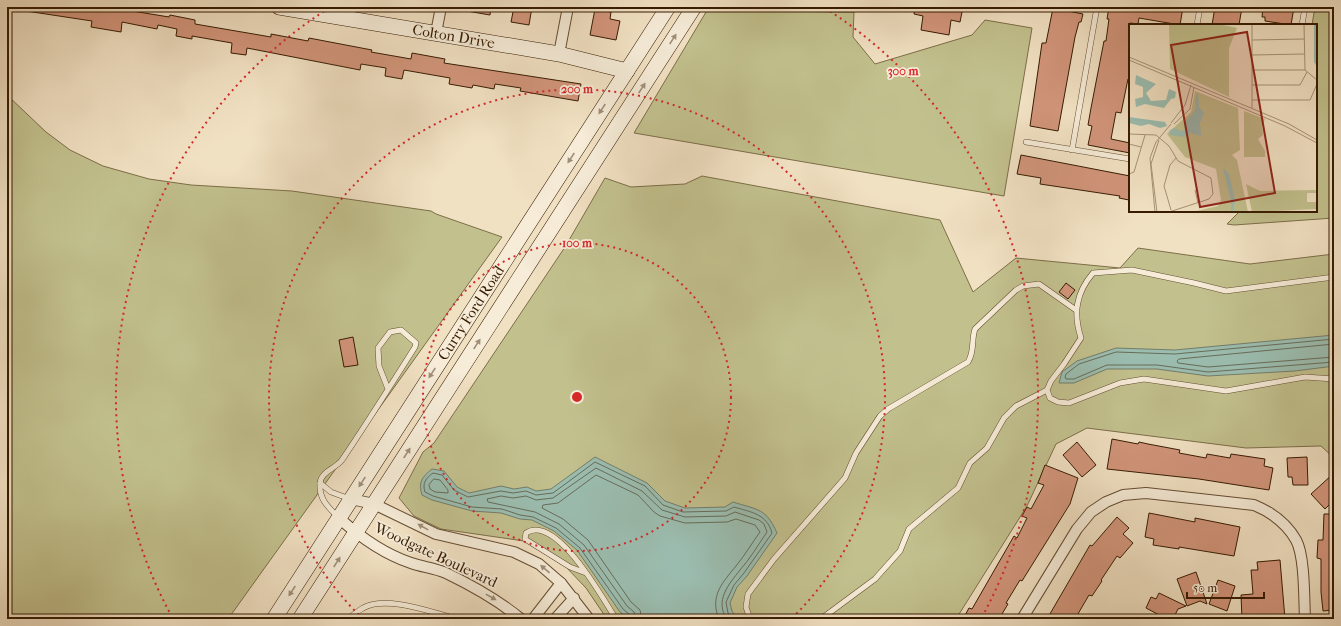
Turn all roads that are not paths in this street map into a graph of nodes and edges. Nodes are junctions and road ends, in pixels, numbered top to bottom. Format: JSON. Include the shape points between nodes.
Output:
{"nodes":[{"id":1,"x":279,"y":7,"type":"edge"},
{"id":2,"x":441,"y":7,"type":"edge"},
{"id":3,"x":568,"y":7,"type":"edge"},
{"id":4,"x":670,"y":7,"type":"edge"},
{"id":5,"x":694,"y":7,"type":"edge"},
{"id":6,"x":1097,"y":7,"type":"edge"},
{"id":7,"x":1200,"y":7,"type":"edge"},
{"id":8,"x":1305,"y":7,"type":"edge"},
{"id":9,"x":314,"y":10,"type":"edge"},
{"id":10,"x":1197,"y":24,"type":"edge"},
{"id":11,"x":1302,"y":24,"type":"edge"},
{"id":12,"x":436,"y":33,"type":"junction"},
{"id":13,"x":559,"y":54,"type":"junction"},
{"id":14,"x":653,"y":70,"type":"junction"},
{"id":15,"x":627,"y":71,"type":"junction"},
{"id":16,"x":1026,"y":142,"type":"dead end"},
{"id":17,"x":1072,"y":150,"type":"junction"},
{"id":18,"x":1129,"y":158,"type":"edge"},
{"id":19,"x":1334,"y":277,"type":"edge"},
{"id":20,"x":510,"y":292,"type":"junction"},
{"id":21,"x":1076,"y":310,"type":"junction"},
{"id":22,"x":1334,"y":379,"type":"edge"},
{"id":23,"x":388,"y":388,"type":"junction"},
{"id":24,"x":1047,"y":390,"type":"junction"},
{"id":25,"x":320,"y":483,"type":"junction"},
{"id":26,"x":351,"y":499,"type":"junction"},
{"id":27,"x":374,"y":504,"type":"junction"},
{"id":28,"x":339,"y":518,"type":"junction"},
{"id":29,"x":355,"y":533,"type":"junction"},
{"id":30,"x":586,"y":573,"type":"junction"},
{"id":31,"x":561,"y":583,"type":"junction"},
{"id":32,"x":574,"y":598,"type":"junction"},
{"id":33,"x":274,"y":619,"type":"edge"},
{"id":34,"x":300,"y":619,"type":"edge"},
{"id":35,"x":348,"y":619,"type":"edge"},
{"id":36,"x":453,"y":619,"type":"edge"},
{"id":37,"x":521,"y":619,"type":"edge"},
{"id":38,"x":533,"y":619,"type":"edge"},
{"id":39,"x":555,"y":619,"type":"edge"},
{"id":40,"x":589,"y":619,"type":"edge"},
{"id":41,"x":616,"y":619,"type":"edge"},
{"id":42,"x":750,"y":619,"type":"edge"},
{"id":43,"x":821,"y":619,"type":"edge"},
{"id":44,"x":1022,"y":619,"type":"edge"},
{"id":45,"x":1305,"y":619,"type":"edge"}],
"edges":[{"from":1,"to":9,"type":"main road","name":"Colton Drive"},
{"from":2,"to":12,"type":"street"},
{"from":3,"to":13,"type":"street"},
{"from":4,"to":14,"type":"main road","via":[[647,54],[647,60]]},
{"from":4,"to":15,"type":"main road","name":"Curry Ford Road"},
{"from":14,"to":5,"type":"main road","name":"Curry Ford Road","one_way":true},
{"from":6,"to":17,"type":"lane"},
{"from":7,"to":10,"type":"lane"},
{"from":8,"to":11,"type":"lane"},
{"from":9,"to":12,"type":"main road","name":"Colton Drive"},
{"from":12,"to":13,"type":"main road","name":"Colton Drive"},
{"from":13,"to":15,"type":"main road","name":"Colton Drive"},
{"from":20,"to":14,"type":"main road","name":"Curry Ford Road","one_way":true},
{"from":15,"to":20,"type":"main road","via":[[628,84],[624,99],[516,268]]},
{"from":15,"to":26,"type":"main road","name":"Curry Ford Road","one_way":true},
{"from":16,"to":17,"type":"lane"},
{"from":17,"to":18,"type":"lane"},
{"from":19,"to":21,"type":"lane","via":[[1226,291],[1132,270],[1093,273],[1084,283]]},
{"from":27,"to":20,"type":"main road","name":"Curry Ford Road","one_way":true},
{"from":21,"to":24,"type":"lane","via":[[1081,338],[1050,381]]},
{"from":21,"to":42,"type":"lane","via":[[1039,284],[1023,286],[975,329],[972,337],[973,354],[968,362],[880,416],[856,453],[845,478],[774,559],[748,594],[746,607]]},
{"from":22,"to":24,"type":"lane","via":[[1305,377],[1226,392],[1140,380],[1120,383],[1069,403],[1050,398]]},
{"from":23,"to":23,"type":"lane","via":[[416,343],[401,330],[390,332],[378,348],[379,366]]},
{"from":23,"to":25,"type":"lane","via":[[341,461],[326,472]]},
{"from":24,"to":43,"type":"lane","via":[[1016,406],[1004,418],[987,448],[970,463],[958,488],[909,529],[900,551],[875,579]]},
{"from":25,"to":26,"type":"lane","via":[[331,492]]},
{"from":25,"to":28,"type":"lane","via":[[321,497]]},
{"from":26,"to":27,"type":"street","name":"Woodgate Boulevard"},
{"from":26,"to":28,"type":"main road","name":"Curry Ford Road"},
{"from":27,"to":29,"type":"main road","name":"Curry Ford Road"},
{"from":31,"to":27,"type":"street","name":"Woodgate Boulevard","one_way":true,"via":[[539,564],[514,552],[436,534]]},
{"from":28,"to":29,"type":"street","name":"Woodgate Boulevard"},
{"from":28,"to":33,"type":"main road","name":"Curry Ford Road","one_way":true},
{"from":34,"to":29,"type":"main road","name":"Curry Ford Road","one_way":true},
{"from":29,"to":37,"type":"street","name":"Woodgate Boulevard","one_way":true,"via":[[381,550],[444,572],[470,585],[501,602]]},
{"from":30,"to":30,"type":"lane","via":[[564,545],[552,536],[538,530],[526,533],[525,539],[570,567]]},
{"from":30,"to":41,"type":"lane"},
{"from":31,"to":32,"type":"street","name":"Woodgate Boulevard"},
{"from":31,"to":38,"type":"street"},
{"from":32,"to":39,"type":"street"},
{"from":32,"to":40,"type":"street","name":"Woodgate Boulevard"},
{"from":35,"to":36,"type":"lane","via":[[364,607],[382,604],[404,605]]},
{"from":44,"to":45,"type":"street","via":[[1077,529],[1091,512],[1106,502],[1123,496],[1146,493],[1254,506],[1270,512],[1296,540],[1301,558]]}]}
